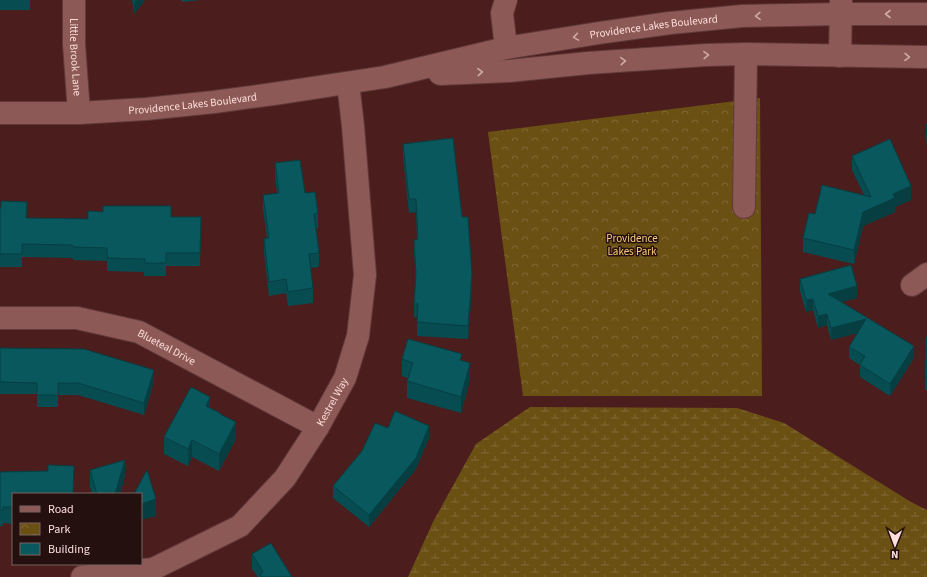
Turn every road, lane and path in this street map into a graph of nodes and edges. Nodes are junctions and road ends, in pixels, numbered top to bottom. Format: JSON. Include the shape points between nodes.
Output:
{"nodes":[{"id":1,"x":74,"y":0,"type":"edge"},
{"id":2,"x":506,"y":0,"type":"edge"},
{"id":3,"x":841,"y":7,"type":"edge"},
{"id":4,"x":927,"y":14,"type":"edge"},
{"id":5,"x":506,"y":48,"type":"junction"},
{"id":6,"x":746,"y":54,"type":"junction"},
{"id":7,"x":840,"y":56,"type":"junction"},
{"id":8,"x":927,"y":57,"type":"edge"},
{"id":9,"x":385,"y":77,"type":"junction"},
{"id":10,"x":348,"y":83,"type":"junction"},
{"id":11,"x":0,"y":113,"type":"edge"},
{"id":12,"x":79,"y":113,"type":"junction"},
{"id":13,"x":744,"y":207,"type":"dead end"},
{"id":14,"x":0,"y":318,"type":"edge"},
{"id":15,"x":318,"y":427,"type":"junction"},
{"id":16,"x":82,"y":577,"type":"edge"}],
"edges":[{"from":1,"to":12,"type":"street","name":"Little Brook Lane"},
{"from":2,"to":5,"type":"street","via":[[502,13]]},
{"from":4,"to":3,"type":"street","name":"Providence Lakes Boulevard","one_way":true},
{"from":3,"to":5,"type":"street","name":"Providence Lakes Boulevard","one_way":true,"via":[[670,23]]},
{"from":3,"to":7,"type":"street"},
{"from":5,"to":9,"type":"street","name":"Providence Lakes Boulevard"},
{"from":6,"to":7,"type":"street","name":"Providence Lakes Boulevard"},
{"from":9,"to":6,"type":"street","name":"Providence Lakes Boulevard","one_way":true},
{"from":6,"to":13,"type":"street"},
{"from":7,"to":8,"type":"street","name":"Providence Lakes Boulevard","one_way":true},
{"from":9,"to":10,"type":"street","name":"Providence Lakes Boulevard"},
{"from":10,"to":12,"type":"street","name":"Providence Lakes Boulevard","via":[[214,102]]},
{"from":10,"to":15,"type":"street","name":"Kestrel Way","via":[[365,275],[358,336],[345,378]]},
{"from":11,"to":12,"type":"street","name":"Providence Lakes Boulevard"},
{"from":14,"to":15,"type":"street","name":"Blueteal Drive","via":[[77,318],[139,332]]},
{"from":15,"to":16,"type":"street","name":"Kestrel Way","via":[[285,478],[240,526],[153,569]]}]}
